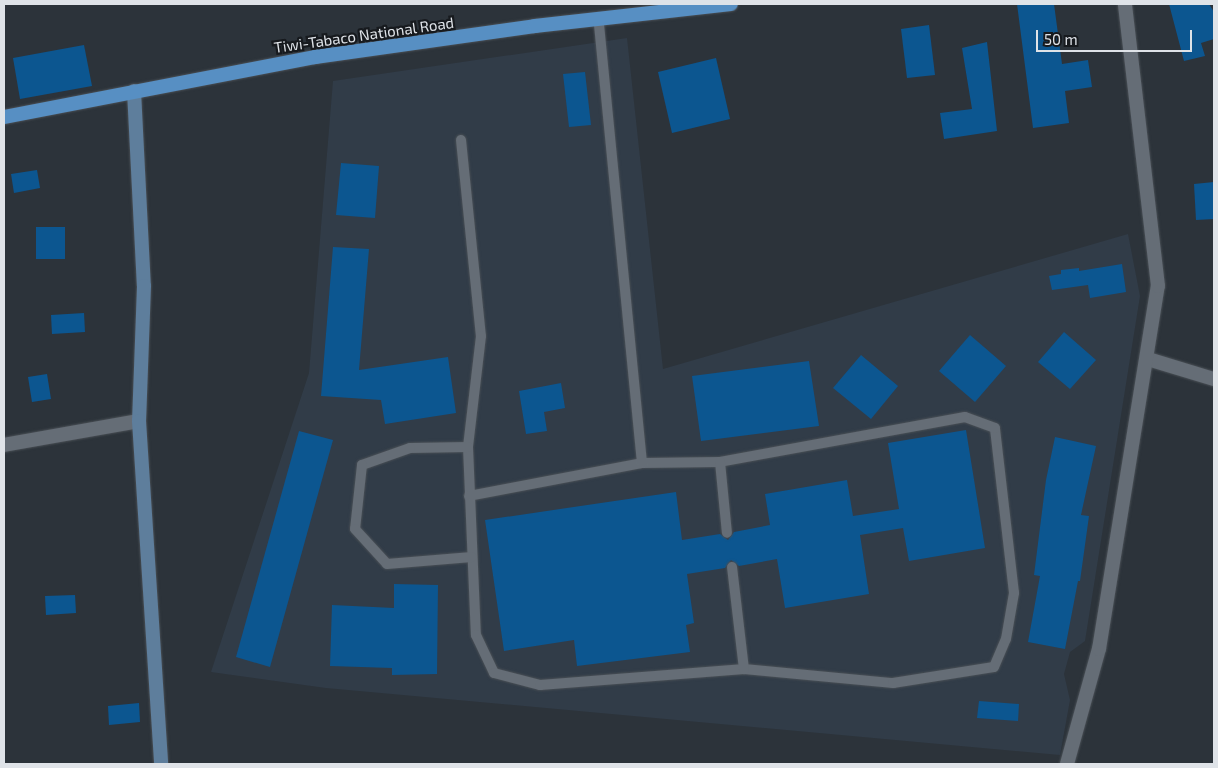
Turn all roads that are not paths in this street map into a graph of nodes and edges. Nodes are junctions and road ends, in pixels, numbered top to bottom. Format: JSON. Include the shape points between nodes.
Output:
{"nodes":[{"id":1,"x":731,"y":4,"type":"edge"},
{"id":2,"x":1124,"y":4,"type":"edge"},
{"id":3,"x":599,"y":21,"type":"junction"},
{"id":4,"x":134,"y":91,"type":"junction"},
{"id":5,"x":4,"y":117,"type":"edge"},
{"id":6,"x":461,"y":140,"type":"dead end"},
{"id":7,"x":1148,"y":360,"type":"junction"},
{"id":8,"x":1214,"y":379,"type":"edge"},
{"id":9,"x":139,"y":421,"type":"junction"},
{"id":10,"x":4,"y":445,"type":"edge"},
{"id":11,"x":468,"y":447,"type":"junction"},
{"id":12,"x":720,"y":462,"type":"junction"},
{"id":13,"x":642,"y":463,"type":"junction"},
{"id":14,"x":469,"y":496,"type":"junction"},
{"id":15,"x":727,"y":533,"type":"dead end"},
{"id":16,"x":472,"y":557,"type":"junction"},
{"id":17,"x":732,"y":567,"type":"dead end"},
{"id":18,"x":744,"y":668,"type":"junction"},
{"id":19,"x":161,"y":764,"type":"edge"},
{"id":20,"x":1067,"y":764,"type":"edge"}],
"edges":[{"from":1,"to":3,"type":"main road","name":"Tiwi-Tabaco National Road"},
{"from":2,"to":7,"type":"street","via":[[1158,286]]},
{"from":3,"to":4,"type":"main road","name":"Tiwi-Tabaco National Road","via":[[535,26],[316,58]]},
{"from":3,"to":13,"type":"lane"},
{"from":4,"to":5,"type":"main road","name":"Tiwi-Tabaco National Road"},
{"from":4,"to":9,"type":"main road","via":[[144,286]]},
{"from":6,"to":11,"type":"lane","via":[[481,336]]},
{"from":7,"to":8,"type":"street"},
{"from":7,"to":20,"type":"street","via":[[1099,648]]},
{"from":9,"to":10,"type":"street"},
{"from":9,"to":19,"type":"main road"},
{"from":11,"to":14,"type":"lane"},
{"from":11,"to":16,"type":"lane","via":[[410,448],[362,465],[356,529],[387,564]]},
{"from":12,"to":13,"type":"lane"},
{"from":12,"to":15,"type":"lane"},
{"from":12,"to":18,"type":"lane","via":[[965,416],[995,428],[1014,593],[1006,639],[994,667],[892,683]]},
{"from":13,"to":14,"type":"lane"},
{"from":14,"to":16,"type":"lane"},
{"from":16,"to":18,"type":"lane","via":[[476,635],[494,673],[540,685]]},
{"from":17,"to":18,"type":"lane"}]}
